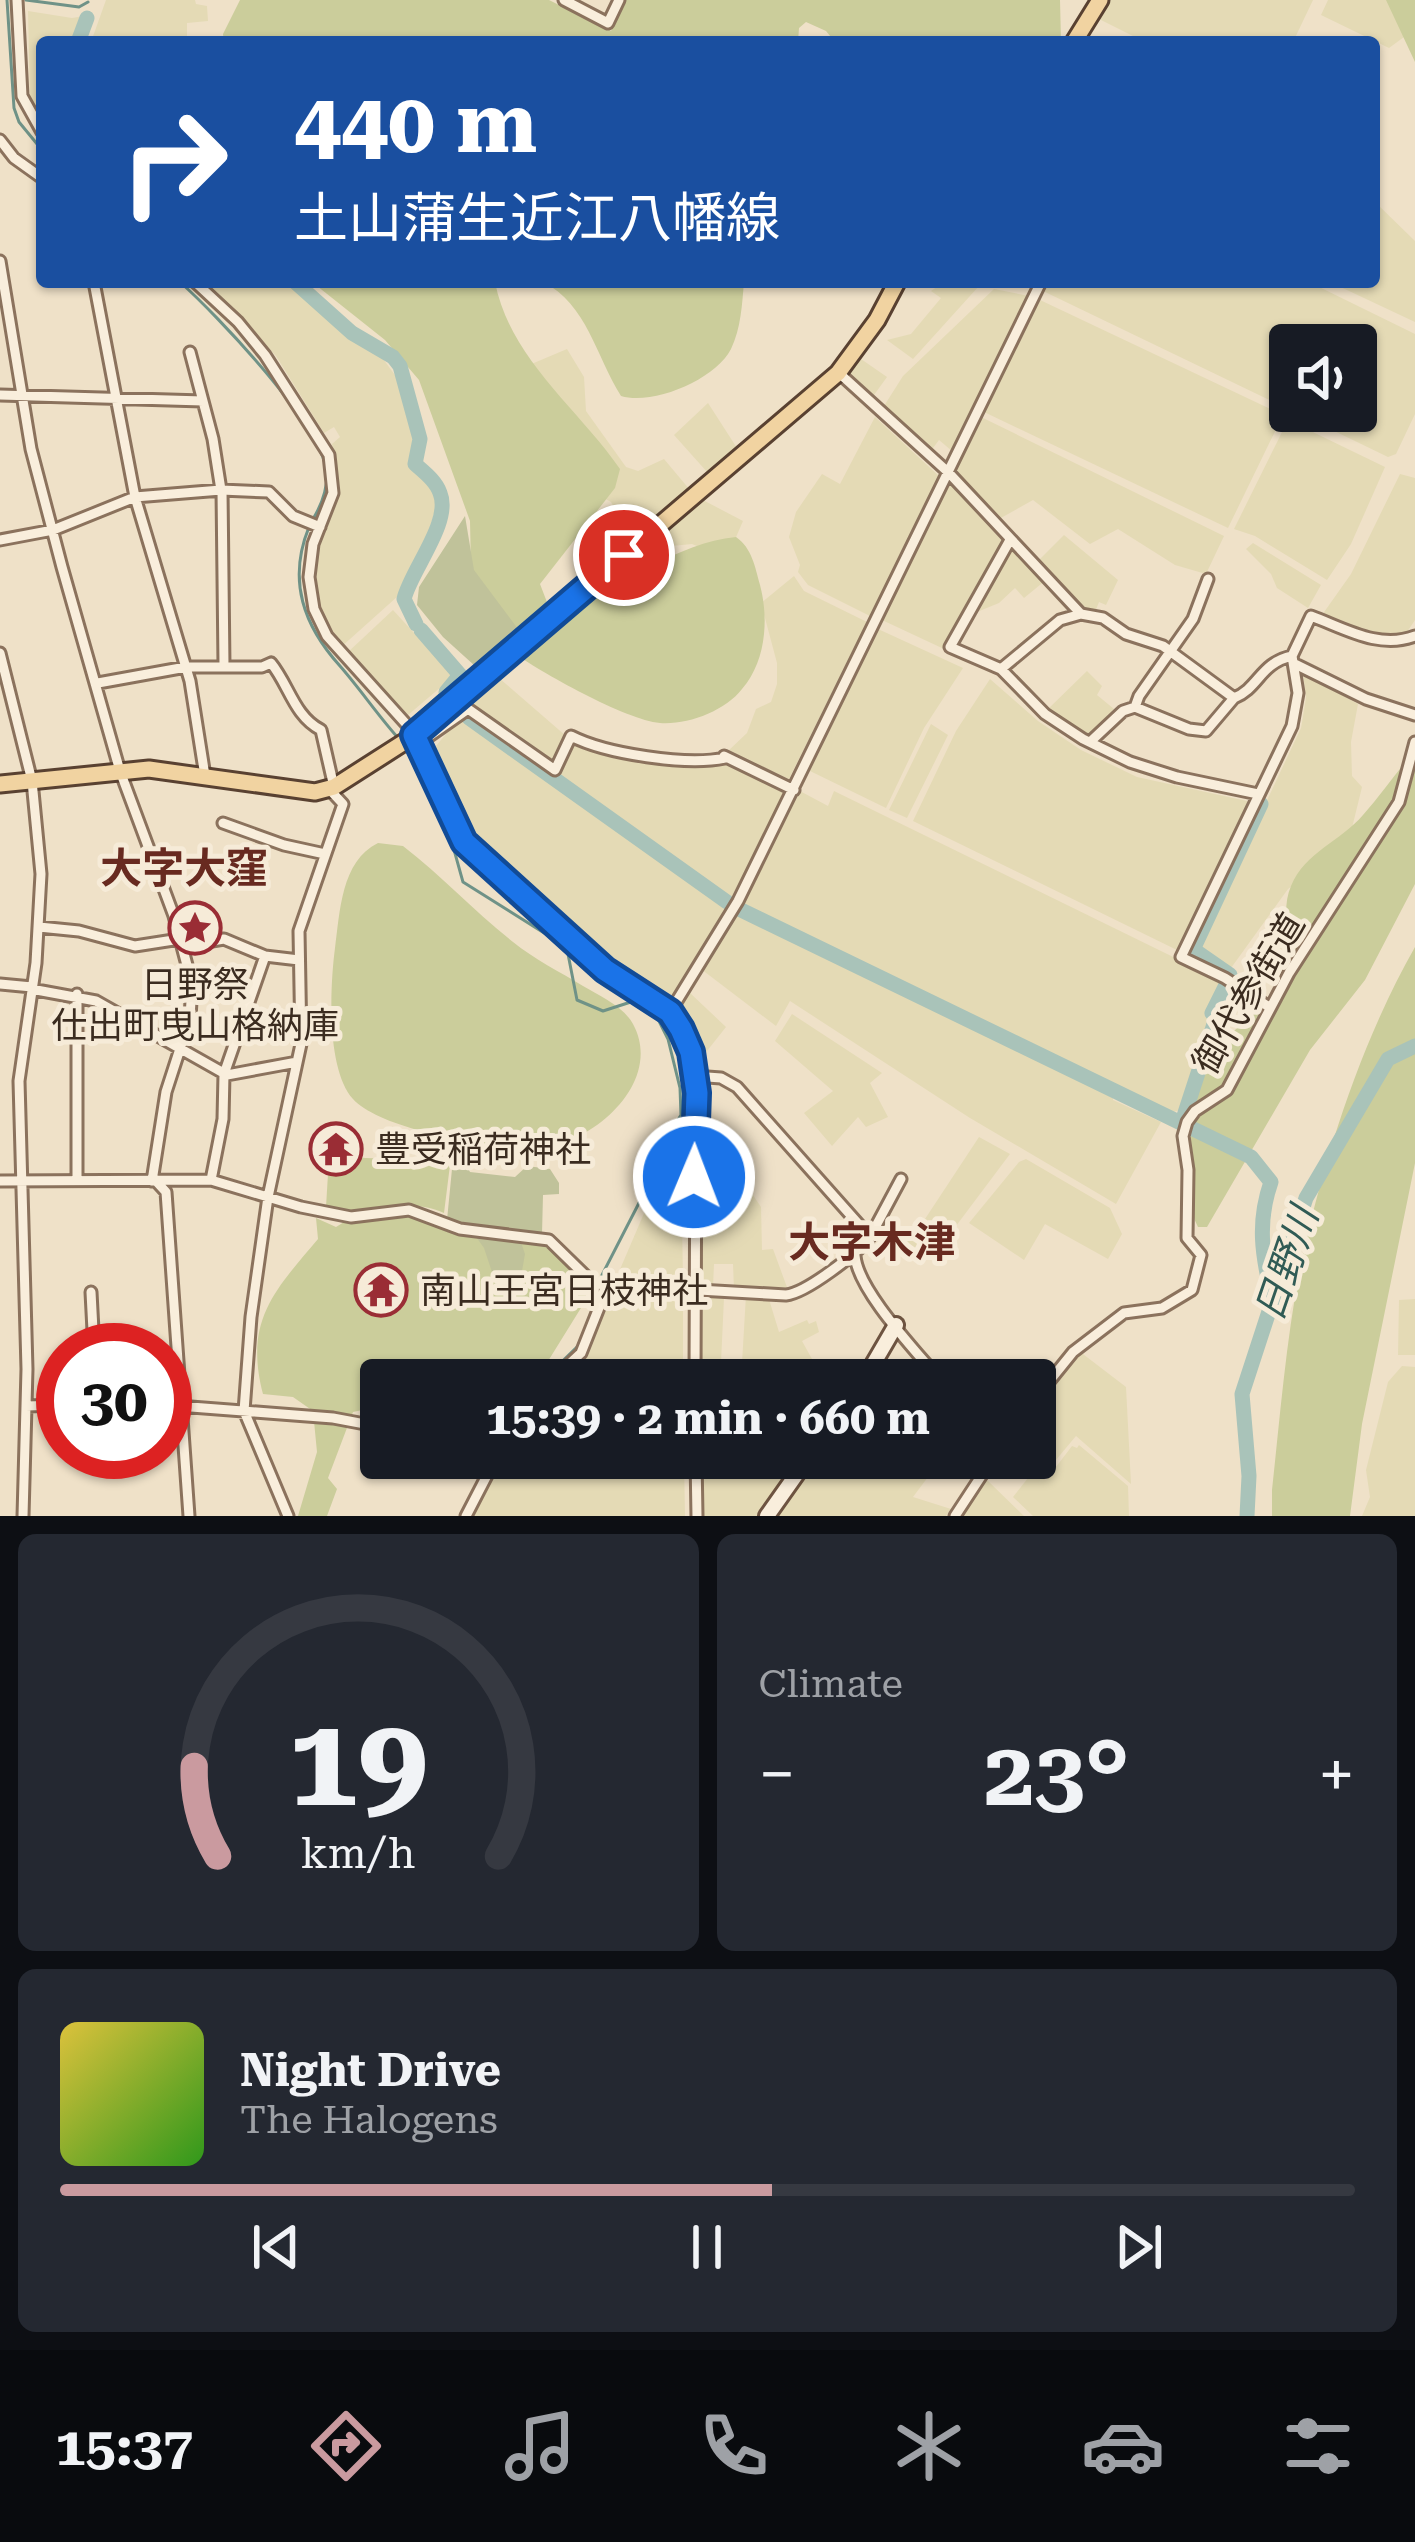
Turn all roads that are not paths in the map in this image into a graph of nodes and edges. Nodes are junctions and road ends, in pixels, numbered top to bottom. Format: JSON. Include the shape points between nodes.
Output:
{"nodes":[{"id":1,"x":17,"y":0,"type":"edge"},
{"id":2,"x":564,"y":0,"type":"edge"},
{"id":3,"x":619,"y":0,"type":"edge"},
{"id":4,"x":1100,"y":0,"type":"edge"},
{"id":5,"x":1079,"y":36,"type":"edge"},
{"id":6,"x":36,"y":122,"type":"edge"},
{"id":7,"x":0,"y":140,"type":"edge"},
{"id":8,"x":36,"y":174,"type":"edge"},
{"id":9,"x":0,"y":261,"type":"edge"},
{"id":10,"x":95,"y":288,"type":"edge"},
{"id":11,"x":201,"y":288,"type":"edge"},
{"id":12,"x":894,"y":288,"type":"edge"},
{"id":13,"x":1038,"y":288,"type":"edge"},
{"id":14,"x":190,"y":352,"type":"dead end"},
{"id":15,"x":838,"y":373,"type":"junction"},
{"id":16,"x":0,"y":395,"type":"edge"},
{"id":17,"x":22,"y":396,"type":"junction"},
{"id":18,"x":115,"y":400,"type":"junction"},
{"id":19,"x":203,"y":401,"type":"junction"},
{"id":20,"x":949,"y":473,"type":"junction"},
{"id":21,"x":221,"y":490,"type":"junction"},
{"id":22,"x":135,"y":497,"type":"junction"},
{"id":23,"x":314,"y":524,"type":"junction"},
{"id":24,"x":53,"y":530,"type":"junction"},
{"id":25,"x":0,"y":540,"type":"edge"},
{"id":26,"x":1010,"y":540,"type":"junction"},
{"id":27,"x":1208,"y":579,"type":"dead end"},
{"id":28,"x":1081,"y":614,"type":"junction"},
{"id":29,"x":1415,"y":636,"type":"edge"},
{"id":30,"x":1170,"y":650,"type":"junction"},
{"id":31,"x":0,"y":653,"type":"edge"},
{"id":32,"x":1294,"y":660,"type":"junction"},
{"id":33,"x":224,"y":665,"type":"junction"},
{"id":34,"x":186,"y":667,"type":"junction"},
{"id":35,"x":1001,"y":669,"type":"junction"},
{"id":36,"x":98,"y":683,"type":"junction"},
{"id":37,"x":1234,"y":698,"type":"junction"},
{"id":38,"x":1136,"y":706,"type":"junction"},
{"id":39,"x":1415,"y":715,"type":"edge"},
{"id":40,"x":414,"y":740,"type":"junction"},
{"id":41,"x":1090,"y":742,"type":"junction"},
{"id":42,"x":1415,"y":742,"type":"edge"},
{"id":43,"x":120,"y":771,"type":"junction"},
{"id":44,"x":205,"y":776,"type":"junction"},
{"id":45,"x":32,"y":781,"type":"junction"},
{"id":46,"x":0,"y":784,"type":"edge"},
{"id":47,"x":331,"y":788,"type":"junction"},
{"id":48,"x":794,"y":790,"type":"junction"},
{"id":49,"x":1258,"y":794,"type":"junction"},
{"id":50,"x":223,"y":823,"type":"dead end"},
{"id":51,"x":325,"y":854,"type":"junction"},
{"id":52,"x":39,"y":927,"type":"junction"},
{"id":53,"x":181,"y":942,"type":"junction"},
{"id":54,"x":265,"y":956,"type":"junction"},
{"id":55,"x":299,"y":960,"type":"junction"},
{"id":56,"x":0,"y":984,"type":"edge"},
{"id":57,"x":32,"y":988,"type":"junction"},
{"id":58,"x":77,"y":994,"type":"junction"},
{"id":59,"x":1269,"y":1007,"type":"junction"},
{"id":60,"x":670,"y":1012,"type":"junction"},
{"id":61,"x":178,"y":1049,"type":"junction"},
{"id":62,"x":297,"y":1062,"type":"junction"},
{"id":63,"x":224,"y":1074,"type":"junction"},
{"id":64,"x":694,"y":1076,"type":"junction"},
{"id":65,"x":77,"y":1178,"type":"junction"},
{"id":66,"x":901,"y":1179,"type":"dead end"},
{"id":67,"x":0,"y":1180,"type":"edge"},
{"id":68,"x":25,"y":1180,"type":"junction"},
{"id":69,"x":154,"y":1180,"type":"junction"},
{"id":70,"x":211,"y":1180,"type":"junction"},
{"id":71,"x":268,"y":1197,"type":"junction"},
{"id":72,"x":870,"y":1238,"type":"junction"},
{"id":73,"x":855,"y":1256,"type":"junction"},
{"id":74,"x":603,"y":1284,"type":"junction"},
{"id":75,"x":694,"y":1290,"type":"junction"},
{"id":76,"x":91,"y":1292,"type":"dead end"},
{"id":77,"x":93,"y":1323,"type":"edge"},
{"id":78,"x":176,"y":1323,"type":"edge"},
{"id":79,"x":896,"y":1325,"type":"junction"},
{"id":80,"x":574,"y":1359,"type":"edge"},
{"id":81,"x":695,"y":1359,"type":"edge"},
{"id":82,"x":876,"y":1359,"type":"edge"},
{"id":83,"x":923,"y":1359,"type":"edge"},
{"id":84,"x":1056,"y":1373,"type":"edge"},
{"id":85,"x":26,"y":1406,"type":"junction"},
{"id":86,"x":36,"y":1406,"type":"edge"},
{"id":87,"x":192,"y":1406,"type":"edge"},
{"id":88,"x":244,"y":1411,"type":"junction"},
{"id":89,"x":360,"y":1423,"type":"edge"},
{"id":90,"x":187,"y":1479,"type":"edge"},
{"id":91,"x":484,"y":1479,"type":"edge"},
{"id":92,"x":696,"y":1479,"type":"edge"},
{"id":93,"x":793,"y":1479,"type":"edge"},
{"id":94,"x":979,"y":1479,"type":"edge"},
{"id":95,"x":23,"y":1516,"type":"edge"},
{"id":96,"x":189,"y":1516,"type":"edge"},
{"id":97,"x":288,"y":1516,"type":"edge"},
{"id":98,"x":466,"y":1516,"type":"edge"},
{"id":99,"x":697,"y":1516,"type":"edge"},
{"id":100,"x":767,"y":1516,"type":"edge"},
{"id":101,"x":955,"y":1516,"type":"edge"}],
"edges":[{"from":1,"to":6,"type":"street","via":[[22,96]]},
{"from":2,"to":3,"type":"street","via":[[608,22]]},
{"from":4,"to":5,"type":"main road"},
{"from":7,"to":8,"type":"street"},
{"from":9,"to":17,"type":"street"},
{"from":10,"to":18,"type":"street"},
{"from":11,"to":23,"type":"street","via":[[253,339],[323,444],[334,484]]},
{"from":12,"to":15,"type":"main road"},
{"from":13,"to":20,"type":"street"},
{"from":14,"to":19,"type":"street"},
{"from":15,"to":20,"type":"street"},
{"from":15,"to":40,"type":"main road"},
{"from":16,"to":17,"type":"street"},
{"from":17,"to":18,"type":"street"},
{"from":17,"to":24,"type":"street"},
{"from":18,"to":19,"type":"street"},
{"from":18,"to":22,"type":"street"},
{"from":19,"to":21,"type":"street"},
{"from":20,"to":26,"type":"street"},
{"from":20,"to":48,"type":"street"},
{"from":21,"to":22,"type":"street"},
{"from":21,"to":23,"type":"street","via":[[269,492]]},
{"from":21,"to":33,"type":"street"},
{"from":22,"to":24,"type":"street"},
{"from":22,"to":34,"type":"street"},
{"from":23,"to":40,"type":"street","via":[[316,617]]},
{"from":24,"to":25,"type":"street"},
{"from":24,"to":36,"type":"street"},
{"from":26,"to":28,"type":"street"},
{"from":26,"to":35,"type":"street","via":[[950,647]]},
{"from":27,"to":30,"type":"street","via":[[1198,611]]},
{"from":28,"to":30,"type":"street"},
{"from":28,"to":35,"type":"street","via":[[1060,620]]},
{"from":29,"to":32,"type":"street","via":[[1376,639],[1311,616]]},
{"from":30,"to":37,"type":"street"},
{"from":30,"to":38,"type":"street"},
{"from":31,"to":45,"type":"street"},
{"from":32,"to":37,"type":"street","via":[[1273,662]]},
{"from":32,"to":39,"type":"street"},
{"from":32,"to":49,"type":"street","via":[[1292,726]]},
{"from":33,"to":34,"type":"street"},
{"from":33,"to":47,"type":"street","via":[[271,663],[298,710],[322,730]]},
{"from":34,"to":36,"type":"street"},
{"from":34,"to":44,"type":"street"},
{"from":35,"to":41,"type":"street","via":[[1045,714]]},
{"from":36,"to":43,"type":"street"},
{"from":37,"to":38,"type":"street","via":[[1206,731]]},
{"from":38,"to":41,"type":"street"},
{"from":40,"to":47,"type":"main road"},
{"from":40,"to":48,"type":"street","via":[[465,709],[555,770],[571,736],[600,749],[724,755]]},
{"from":40,"to":60,"type":"street","via":[[464,842],[605,970]]},
{"from":41,"to":49,"type":"street","via":[[1145,768]]},
{"from":42,"to":59,"type":"street","name":"御代参街道","via":[[1399,802]]},
{"from":43,"to":44,"type":"main road"},
{"from":43,"to":45,"type":"main road"},
{"from":43,"to":53,"type":"street"},
{"from":44,"to":47,"type":"main road","via":[[302,792]]},
{"from":45,"to":46,"type":"main road"},
{"from":45,"to":52,"type":"street"},
{"from":47,"to":51,"type":"street","via":[[343,804]]},
{"from":48,"to":60,"type":"street"},
{"from":49,"to":59,"type":"street","via":[[1181,957]]},
{"from":50,"to":51,"type":"street"},
{"from":51,"to":55,"type":"street","via":[[299,931]]},
{"from":52,"to":53,"type":"street","via":[[135,946]]},
{"from":52,"to":57,"type":"street"},
{"from":53,"to":54,"type":"street","via":[[224,939]]},
{"from":53,"to":61,"type":"street","via":[[193,992]]},
{"from":54,"to":55,"type":"street"},
{"from":54,"to":63,"type":"street"},
{"from":55,"to":62,"type":"street"},
{"from":56,"to":57,"type":"street"},
{"from":57,"to":58,"type":"street"},
{"from":57,"to":68,"type":"street","via":[[19,1081]]},
{"from":58,"to":61,"type":"street"},
{"from":58,"to":65,"type":"street"},
{"from":59,"to":84,"type":"street","name":"御代参街道","via":[[1227,1090],[1186,1125],[1187,1238],[1201,1256],[1192,1290],[1162,1308],[1124,1313]]},
{"from":60,"to":64,"type":"street"},
{"from":61,"to":63,"type":"street"},
{"from":61,"to":69,"type":"street"},
{"from":62,"to":63,"type":"street"},
{"from":62,"to":71,"type":"street"},
{"from":63,"to":70,"type":"street"},
{"from":64,"to":72,"type":"street","via":[[737,1087]]},
{"from":64,"to":75,"type":"street"},
{"from":65,"to":68,"type":"street"},
{"from":65,"to":69,"type":"street"},
{"from":66,"to":72,"type":"street"},
{"from":67,"to":68,"type":"street"},
{"from":68,"to":85,"type":"street"},
{"from":69,"to":70,"type":"street"},
{"from":69,"to":78,"type":"street","via":[[166,1192]]},
{"from":70,"to":71,"type":"street"},
{"from":71,"to":74,"type":"street","via":[[351,1217],[409,1210],[465,1230],[549,1240]]},
{"from":71,"to":88,"type":"street"},
{"from":72,"to":73,"type":"street"},
{"from":73,"to":75,"type":"street","via":[[795,1294]]},
{"from":73,"to":79,"type":"street"},
{"from":74,"to":75,"type":"street"},
{"from":74,"to":80,"type":"street"},
{"from":75,"to":81,"type":"street"},
{"from":76,"to":77,"type":"street"},
{"from":79,"to":82,"type":"street"},
{"from":79,"to":83,"type":"street"},
{"from":85,"to":86,"type":"street"},
{"from":85,"to":95,"type":"street"},
{"from":87,"to":88,"type":"street"},
{"from":88,"to":89,"type":"street"},
{"from":88,"to":97,"type":"street"},
{"from":90,"to":96,"type":"street"},
{"from":91,"to":98,"type":"street"},
{"from":92,"to":99,"type":"street"},
{"from":93,"to":100,"type":"street"},
{"from":94,"to":101,"type":"street"}]}
